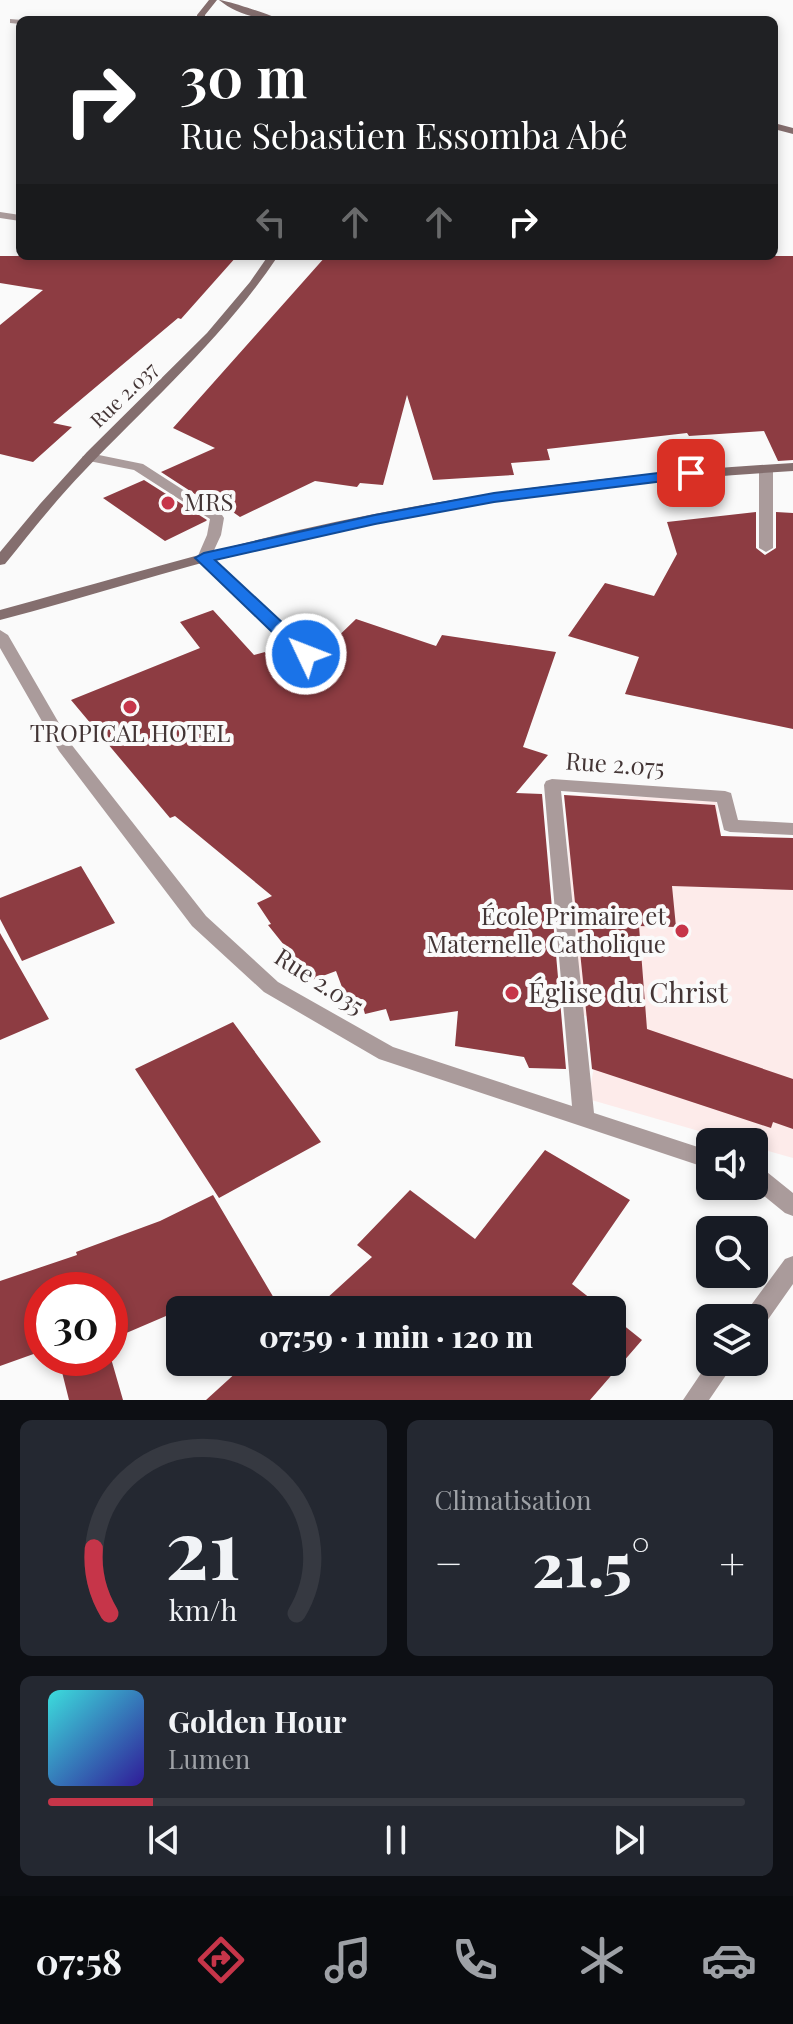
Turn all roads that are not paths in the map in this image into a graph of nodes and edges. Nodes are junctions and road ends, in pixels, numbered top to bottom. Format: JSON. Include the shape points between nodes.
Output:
{"nodes":[{"id":1,"x":213,"y":0,"type":"edge"},
{"id":2,"x":223,"y":0,"type":"edge"},
{"id":3,"x":201,"y":16,"type":"edge"},
{"id":4,"x":262,"y":16,"type":"edge"},
{"id":5,"x":271,"y":260,"type":"edge"},
{"id":6,"x":89,"y":457,"type":"junction"},
{"id":7,"x":793,"y":467,"type":"edge"},
{"id":8,"x":766,"y":469,"type":"junction"},
{"id":9,"x":766,"y":548,"type":"dead end"},
{"id":10,"x":204,"y":558,"type":"junction"},
{"id":11,"x":0,"y":561,"type":"edge"},
{"id":12,"x":0,"y":615,"type":"edge"},
{"id":13,"x":0,"y":635,"type":"edge"},
{"id":14,"x":306,"y":654,"type":"dead end"},
{"id":15,"x":793,"y":829,"type":"edge"},
{"id":16,"x":584,"y":1119,"type":"junction"},
{"id":17,"x":696,"y":1155,"type":"edge"},
{"id":18,"x":768,"y":1186,"type":"edge"},
{"id":19,"x":793,"y":1206,"type":"edge"},
{"id":20,"x":793,"y":1266,"type":"edge"},
{"id":21,"x":766,"y":1304,"type":"edge"},
{"id":22,"x":713,"y":1376,"type":"edge"},
{"id":23,"x":695,"y":1400,"type":"edge"}],
"edges":[{"from":1,"to":3,"type":"main road"},
{"from":2,"to":4,"type":"main road"},
{"from":5,"to":6,"type":"main road","name":"Rue 2.037","via":[[251,292],[202,347]]},
{"from":6,"to":10,"type":"street","via":[[138,467],[217,518]]},
{"from":6,"to":11,"type":"main road","name":"Rue 2.037"},
{"from":7,"to":8,"type":"main road"},
{"from":8,"to":9,"type":"street"},
{"from":8,"to":10,"type":"main road","via":[[494,497]]},
{"from":10,"to":12,"type":"main road"},
{"from":10,"to":14,"type":"street"},
{"from":13,"to":16,"type":"street","name":"Rue 2.035","via":[[65,747],[199,921],[271,987],[386,1053]]},
{"from":15,"to":16,"type":"street","name":"Rue 2.075","via":[[730,826],[725,797],[552,785]]},
{"from":16,"to":17,"type":"street","name":"Rue 2.035"},
{"from":18,"to":19,"type":"street"},
{"from":20,"to":21,"type":"street"},
{"from":22,"to":23,"type":"street"}]}
